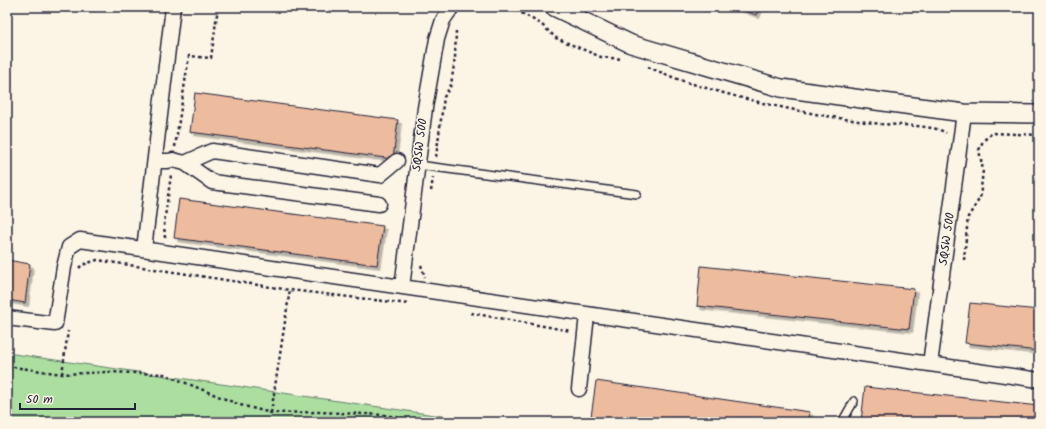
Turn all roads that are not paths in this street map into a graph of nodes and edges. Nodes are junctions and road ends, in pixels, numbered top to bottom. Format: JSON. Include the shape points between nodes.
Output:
{"nodes":[{"id":1,"x":173,"y":7,"type":"edge"},
{"id":2,"x":452,"y":7,"type":"edge"},
{"id":3,"x":554,"y":7,"type":"edge"},
{"id":4,"x":964,"y":113,"type":"junction"},
{"id":5,"x":1039,"y":114,"type":"edge"},
{"id":6,"x":155,"y":161,"type":"junction"},
{"id":7,"x":397,"y":161,"type":"dead end"},
{"id":8,"x":185,"y":163,"type":"junction"},
{"id":9,"x":418,"y":165,"type":"junction"},
{"id":10,"x":637,"y":194,"type":"dead end"},
{"id":11,"x":379,"y":204,"type":"dead end"},
{"id":12,"x":144,"y":249,"type":"junction"},
{"id":13,"x":402,"y":287,"type":"junction"},
{"id":14,"x":586,"y":315,"type":"junction"},
{"id":15,"x":7,"y":318,"type":"edge"},
{"id":16,"x":930,"y":364,"type":"junction"},
{"id":17,"x":1039,"y":380,"type":"edge"},
{"id":18,"x":579,"y":388,"type":"dead end"},
{"id":19,"x":854,"y":401,"type":"dead end"},
{"id":20,"x":842,"y":422,"type":"edge"}],
"edges":[{"from":1,"to":6,"type":"street"},
{"from":2,"to":9,"type":"street","name":"SQSW 500","via":[[443,20],[437,39]]},
{"from":3,"to":4,"type":"street","via":[[631,44],[781,88]]},
{"from":4,"to":5,"type":"street"},
{"from":4,"to":16,"type":"street","name":"SQSW 500"},
{"from":6,"to":8,"type":"street","via":[[173,160]]},
{"from":6,"to":12,"type":"street"},
{"from":7,"to":8,"type":"street","via":[[380,175],[212,151]]},
{"from":8,"to":11,"type":"street","via":[[212,182]]},
{"from":9,"to":10,"type":"lane"},
{"from":9,"to":13,"type":"street","name":"SQSW 500"},
{"from":12,"to":13,"type":"street"},
{"from":12,"to":15,"type":"street","via":[[80,240],[68,247],[55,324]]},
{"from":13,"to":14,"type":"street"},
{"from":14,"to":16,"type":"street"},
{"from":14,"to":18,"type":"street"},
{"from":16,"to":17,"type":"street"},
{"from":19,"to":20,"type":"lane"}]}
